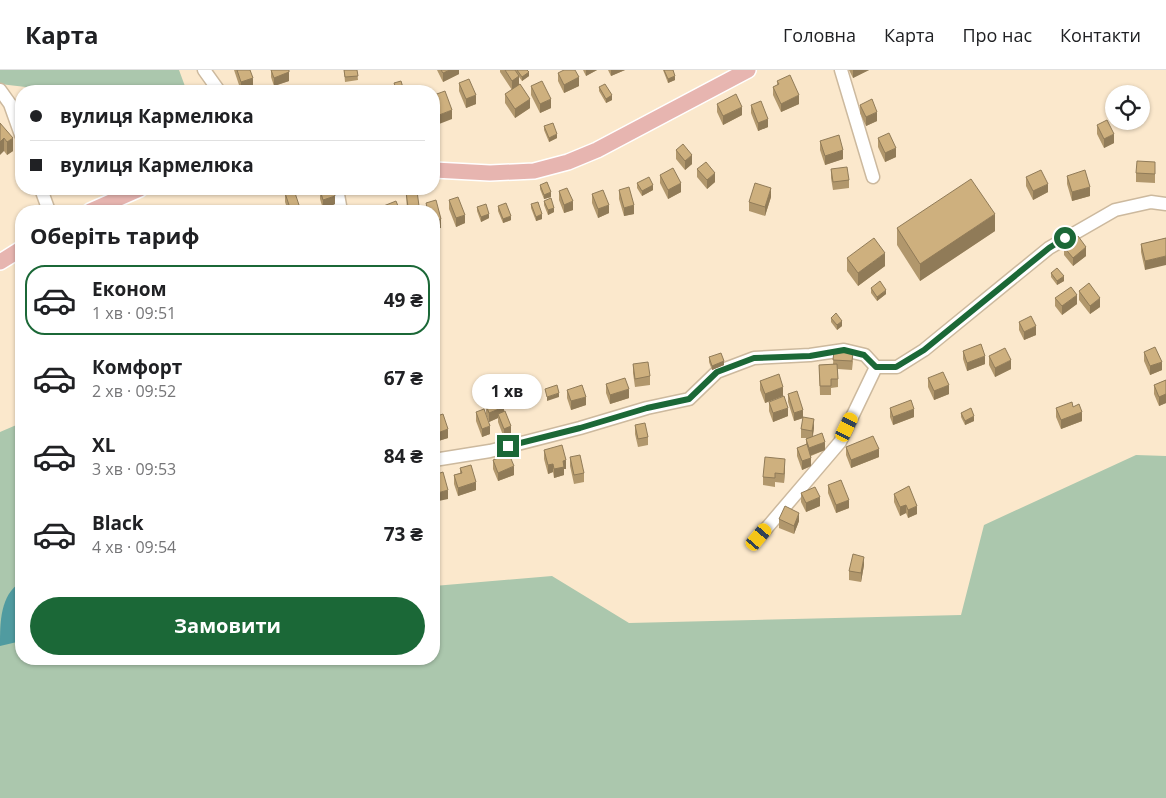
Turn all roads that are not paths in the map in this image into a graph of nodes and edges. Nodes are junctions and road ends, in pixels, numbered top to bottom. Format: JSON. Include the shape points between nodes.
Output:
{"nodes":[{"id":1,"x":204,"y":70,"type":"edge"},
{"id":2,"x":748,"y":70,"type":"edge"},
{"id":3,"x":841,"y":70,"type":"edge"},
{"id":4,"x":215,"y":85,"type":"edge"},
{"id":5,"x":0,"y":90,"type":"edge"},
{"id":6,"x":15,"y":118,"type":"edge"},
{"id":7,"x":440,"y":170,"type":"edge"},
{"id":8,"x":873,"y":177,"type":"dead end"},
{"id":9,"x":126,"y":195,"type":"edge"},
{"id":10,"x":1166,"y":204,"type":"edge"},
{"id":11,"x":104,"y":205,"type":"edge"},
{"id":12,"x":15,"y":253,"type":"edge"},
{"id":13,"x":0,"y":262,"type":"edge"},
{"id":14,"x":876,"y":367,"type":"junction"},
{"id":15,"x":440,"y":459,"type":"edge"},
{"id":16,"x":759,"y":537,"type":"dead end"}],
"edges":[{"from":1,"to":4,"type":"street"},
{"from":2,"to":7,"type":"main road","via":[[597,150],[568,162],[534,171]]},
{"from":3,"to":8,"type":"street"},
{"from":5,"to":6,"type":"street"},
{"from":9,"to":11,"type":"main road"},
{"from":10,"to":14,"type":"street","via":[[1152,202],[1115,210],[1049,248],[924,350],[896,367]]},
{"from":12,"to":13,"type":"main road"},
{"from":14,"to":15,"type":"street","via":[[864,355],[844,350],[810,356],[754,358],[717,372],[689,399],[490,450]]},
{"from":14,"to":16,"type":"street","via":[[840,442]]}]}
